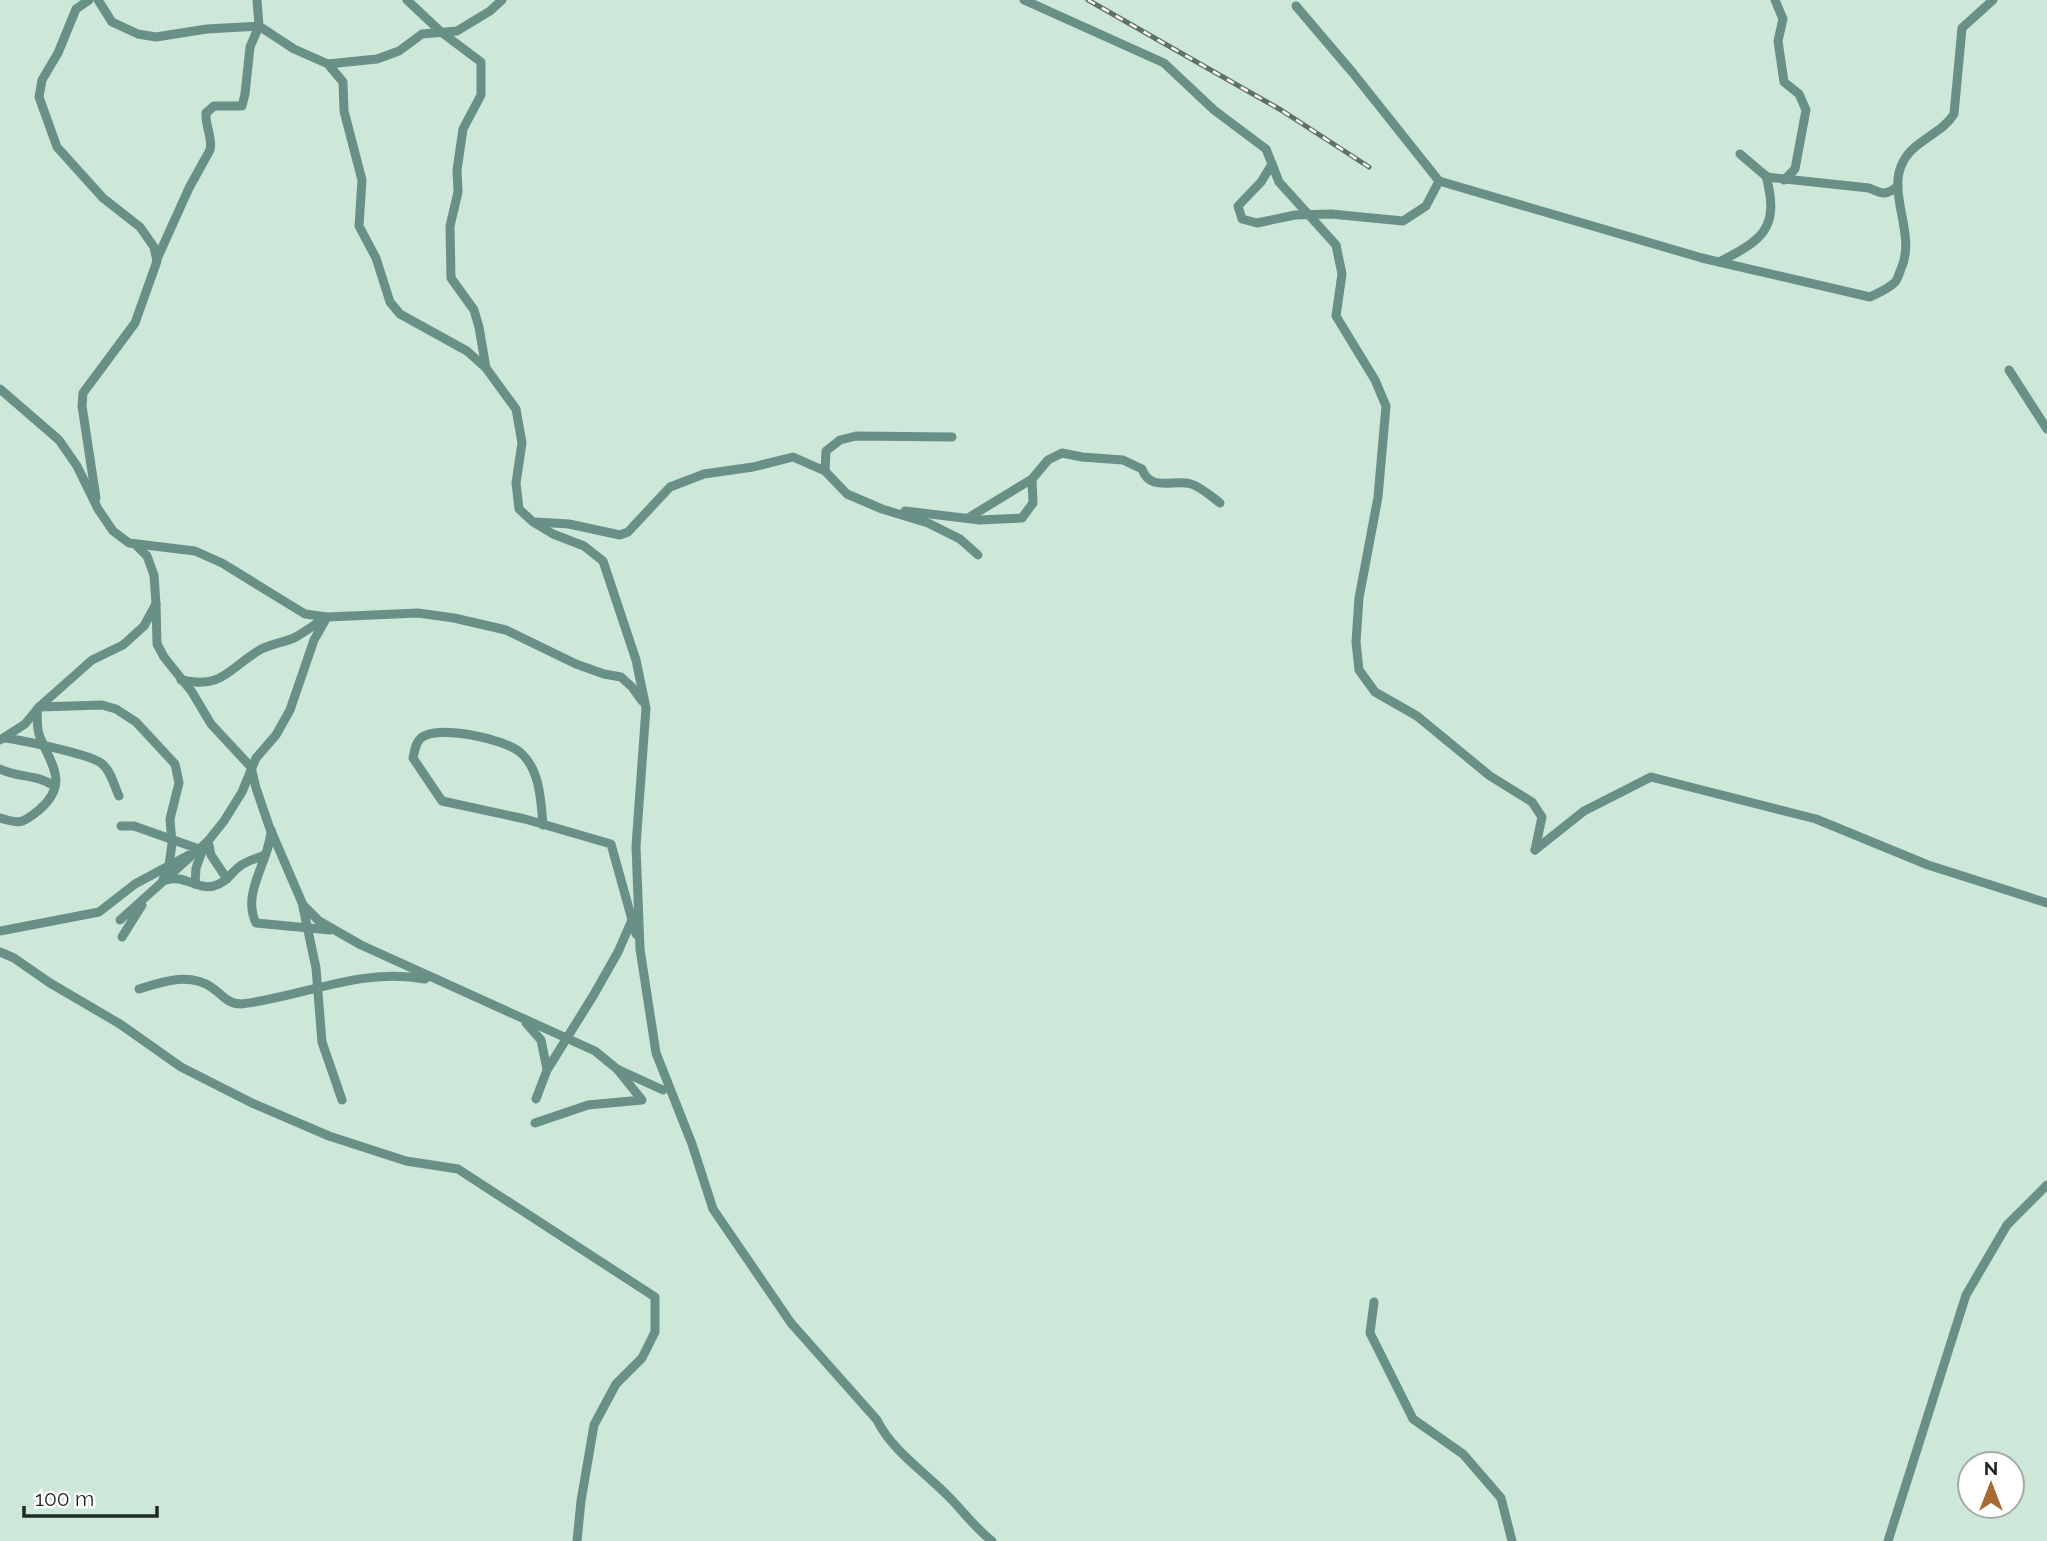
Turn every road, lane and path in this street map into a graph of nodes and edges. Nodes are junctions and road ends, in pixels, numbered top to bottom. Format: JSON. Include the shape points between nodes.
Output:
{"nodes":[{"id":1,"x":89,"y":0,"type":"edge"},
{"id":2,"x":98,"y":0,"type":"edge"},
{"id":3,"x":257,"y":0,"type":"edge"},
{"id":4,"x":407,"y":0,"type":"edge"},
{"id":5,"x":502,"y":0,"type":"edge"},
{"id":6,"x":1024,"y":0,"type":"edge"},
{"id":7,"x":1775,"y":0,"type":"edge"},
{"id":8,"x":1993,"y":0,"type":"edge"},
{"id":9,"x":1296,"y":6,"type":"dead end"},
{"id":10,"x":258,"y":26,"type":"junction"},
{"id":11,"x":441,"y":32,"type":"junction"},
{"id":12,"x":328,"y":64,"type":"junction"},
{"id":13,"x":1740,"y":154,"type":"dead end"},
{"id":14,"x":1272,"y":164,"type":"junction"},
{"id":15,"x":1766,"y":176,"type":"junction"},
{"id":16,"x":1784,"y":180,"type":"junction"},
{"id":17,"x":1439,"y":181,"type":"junction"},
{"id":18,"x":1898,"y":186,"type":"junction"},
{"id":19,"x":1306,"y":214,"type":"junction"},
{"id":20,"x":156,"y":261,"type":"junction"},
{"id":21,"x":1718,"y":262,"type":"junction"},
{"id":22,"x":486,"y":368,"type":"junction"},
{"id":23,"x":2009,"y":370,"type":"dead end"},
{"id":24,"x":0,"y":389,"type":"edge"},
{"id":25,"x":2047,"y":429,"type":"edge"},
{"id":26,"x":951,"y":437,"type":"dead end"},
{"id":27,"x":825,"y":471,"type":"junction"},
{"id":28,"x":1032,"y":479,"type":"junction"},
{"id":29,"x":1220,"y":503,"type":"dead end"},
{"id":30,"x":879,"y":508,"type":"junction"},
{"id":31,"x":98,"y":509,"type":"junction"},
{"id":32,"x":967,"y":519,"type":"junction"},
{"id":33,"x":533,"y":522,"type":"junction"},
{"id":34,"x":135,"y":544,"type":"junction"},
{"id":35,"x":978,"y":555,"type":"dead end"},
{"id":36,"x":156,"y":604,"type":"junction"},
{"id":37,"x":327,"y":617,"type":"junction"},
{"id":38,"x":181,"y":680,"type":"junction"},
{"id":39,"x":38,"y":708,"type":"junction"},
{"id":40,"x":646,"y":708,"type":"junction"},
{"id":41,"x":2,"y":739,"type":"edge"},
{"id":42,"x":46,"y":747,"type":"junction"},
{"id":43,"x":251,"y":767,"type":"junction"},
{"id":44,"x":0,"y":769,"type":"edge"},
{"id":45,"x":54,"y":786,"type":"junction"},
{"id":46,"x":119,"y":796,"type":"dead end"},
{"id":47,"x":0,"y":818,"type":"edge"},
{"id":48,"x":543,"y":825,"type":"junction"},
{"id":49,"x":121,"y":826,"type":"dead end"},
{"id":50,"x":271,"y":830,"type":"junction"},
{"id":51,"x":172,"y":840,"type":"junction"},
{"id":52,"x":204,"y":845,"type":"junction"},
{"id":53,"x":265,"y":855,"type":"junction"},
{"id":54,"x":169,"y":865,"type":"junction"},
{"id":55,"x":227,"y":878,"type":"junction"},
{"id":56,"x":162,"y":882,"type":"junction"},
{"id":57,"x":195,"y":884,"type":"junction"},
{"id":58,"x":143,"y":900,"type":"junction"},
{"id":59,"x":2047,"y":903,"type":"edge"},
{"id":60,"x":303,"y":905,"type":"junction"},
{"id":61,"x":120,"y":920,"type":"dead end"},
{"id":62,"x":632,"y":920,"type":"junction"},
{"id":63,"x":307,"y":927,"type":"junction"},
{"id":64,"x":0,"y":930,"type":"edge"},
{"id":65,"x":332,"y":930,"type":"junction"},
{"id":66,"x":122,"y":937,"type":"dead end"},
{"id":67,"x":640,"y":949,"type":"junction"},
{"id":68,"x":0,"y":952,"type":"edge"},
{"id":69,"x":440,"y":982,"type":"junction"},
{"id":70,"x":318,"y":986,"type":"junction"},
{"id":71,"x":139,"y":989,"type":"dead end"},
{"id":72,"x":519,"y":1016,"type":"junction"},
{"id":73,"x":568,"y":1039,"type":"junction"},
{"id":74,"x":617,"y":1069,"type":"junction"},
{"id":75,"x":547,"y":1070,"type":"junction"},
{"id":76,"x":663,"y":1090,"type":"dead end"},
{"id":77,"x":536,"y":1099,"type":"dead end"},
{"id":78,"x":342,"y":1100,"type":"dead end"},
{"id":79,"x":536,"y":1123,"type":"dead end"},
{"id":80,"x":2047,"y":1185,"type":"edge"},
{"id":81,"x":1374,"y":1302,"type":"dead end"},
{"id":82,"x":578,"y":1541,"type":"edge"},
{"id":83,"x":992,"y":1541,"type":"edge"},
{"id":84,"x":1512,"y":1541,"type":"edge"},
{"id":85,"x":1888,"y":1541,"type":"edge"}],
"edges":[{"from":1,"to":20,"type":"street","via":[[76,9],[42,80],[39,97],[57,147],[103,198],[140,227],[154,247]]},
{"from":2,"to":10,"type":"street","via":[[112,22],[156,37]]},
{"from":3,"to":10,"type":"street"},
{"from":4,"to":11,"type":"street"},
{"from":5,"to":11,"type":"street","via":[[457,31]]},
{"from":6,"to":14,"type":"street","via":[[1164,63],[1214,110],[1266,149]]},
{"from":7,"to":16,"type":"street","via":[[1783,19],[1779,41],[1784,82],[1799,94],[1806,110],[1795,169]]},
{"from":8,"to":18,"type":"street","via":[[1962,28],[1954,114],[1903,160]]},
{"from":9,"to":17,"type":"street"},
{"from":10,"to":12,"type":"street"},
{"from":10,"to":20,"type":"street","via":[[250,47],[242,106],[214,106],[206,113],[211,150]]},
{"from":11,"to":12,"type":"street","via":[[422,34],[377,60]]},
{"from":11,"to":22,"type":"street","via":[[481,62],[481,95],[463,129],[450,226],[451,278],[474,310]]},
{"from":12,"to":22,"type":"street","via":[[343,82],[344,111],[362,180],[359,226],[376,258],[390,302],[400,314],[467,351]]},
{"from":13,"to":15,"type":"street"},
{"from":14,"to":19,"type":"street","via":[[1279,182]]},
{"from":14,"to":19,"type":"street","via":[[1238,206],[1242,219],[1257,223]]},
{"from":15,"to":16,"type":"street"},
{"from":15,"to":21,"type":"street","via":[[1771,218],[1762,235]]},
{"from":16,"to":18,"type":"street","via":[[1869,188],[1883,194]]},
{"from":17,"to":19,"type":"street","via":[[1426,206],[1403,221]]},
{"from":17,"to":21,"type":"street"},
{"from":18,"to":21,"type":"street","via":[[1906,258],[1895,282],[1870,297]]},
{"from":19,"to":59,"type":"street","via":[[1336,246],[1342,274],[1336,316],[1386,406],[1378,497],[1359,598],[1359,670],[1375,692],[1417,716],[1490,776],[1532,802],[1542,817],[1535,850],[1584,811],[1651,776],[1816,818],[1928,865]]},
{"from":20,"to":31,"type":"street","via":[[135,323],[83,393]]},
{"from":22,"to":33,"type":"street","via":[[516,409],[522,443],[516,483],[519,509]]},
{"from":23,"to":25,"type":"street"},
{"from":24,"to":31,"type":"street","via":[[59,440]]},
{"from":26,"to":27,"type":"street","via":[[856,436],[839,440],[826,451]]},
{"from":27,"to":30,"type":"street","via":[[847,494]]},
{"from":27,"to":33,"type":"street","via":[[793,457],[704,474],[670,487],[628,533],[620,535]]},
{"from":28,"to":29,"type":"street","via":[[1048,460],[1062,453],[1123,460],[1142,469],[1145,477],[1157,484],[1194,485]]},
{"from":28,"to":32,"type":"street"},
{"from":28,"to":32,"type":"street","via":[[1033,503],[1022,518]]},
{"from":30,"to":32,"type":"street"},
{"from":30,"to":35,"type":"street","via":[[929,523],[960,539]]},
{"from":31,"to":34,"type":"street","via":[[113,531]]},
{"from":33,"to":40,"type":"street","via":[[584,546],[603,561],[636,660]]},
{"from":34,"to":36,"type":"street","via":[[147,556],[154,575]]},
{"from":34,"to":37,"type":"street","via":[[195,551],[305,614]]},
{"from":36,"to":38,"type":"street","via":[[157,644]]},
{"from":36,"to":39,"type":"street","via":[[144,626],[123,645],[92,660]]},
{"from":37,"to":38,"type":"street","via":[[295,637],[258,651],[210,683]]},
{"from":37,"to":40,"type":"street","via":[[418,613],[506,630],[576,664],[621,677]]},
{"from":37,"to":43,"type":"street","via":[[310,649],[290,710]]},
{"from":38,"to":43,"type":"street","via":[[211,724]]},
{"from":39,"to":41,"type":"street","via":[[25,724]]},
{"from":39,"to":42,"type":"street","via":[[38,734]]},
{"from":39,"to":51,"type":"street","via":[[102,705],[116,709],[159,744],[179,774],[170,819]]},
{"from":40,"to":67,"type":"street","via":[[636,846]]},
{"from":41,"to":42,"type":"street"},
{"from":42,"to":45,"type":"street","via":[[55,770]]},
{"from":42,"to":46,"type":"street","via":[[102,763]]},
{"from":43,"to":50,"type":"street"},
{"from":43,"to":52,"type":"street","via":[[242,792]]},
{"from":44,"to":45,"type":"street"},
{"from":45,"to":47,"type":"street","via":[[48,800],[23,822]]},
{"from":48,"to":48,"type":"street","via":[[443,801],[413,758],[416,744],[433,733],[466,734],[505,743],[522,753],[534,772]]},
{"from":48,"to":62,"type":"street","via":[[611,844]]},
{"from":49,"to":51,"type":"street","via":[[134,825]]},
{"from":50,"to":53,"type":"street"},
{"from":50,"to":60,"type":"street"},
{"from":51,"to":52,"type":"street"},
{"from":51,"to":54,"type":"street"},
{"from":52,"to":54,"type":"street"},
{"from":52,"to":55,"type":"street"},
{"from":52,"to":56,"type":"street"},
{"from":52,"to":57,"type":"street"},
{"from":53,"to":55,"type":"street","via":[[242,864]]},
{"from":53,"to":63,"type":"street","via":[[252,896],[256,923]]},
{"from":54,"to":56,"type":"street"},
{"from":54,"to":64,"type":"street","via":[[99,912]]},
{"from":55,"to":57,"type":"street","via":[[211,887]]},
{"from":56,"to":57,"type":"street","via":[[179,877]]},
{"from":56,"to":58,"type":"street"},
{"from":58,"to":61,"type":"street"},
{"from":58,"to":66,"type":"street"},
{"from":60,"to":63,"type":"street"},
{"from":60,"to":65,"type":"street"},
{"from":62,"to":67,"type":"street"},
{"from":62,"to":73,"type":"street"},
{"from":63,"to":65,"type":"street"},
{"from":63,"to":70,"type":"street"},
{"from":65,"to":69,"type":"street"},
{"from":67,"to":83,"type":"street","via":[[656,1053],[713,1209],[791,1323],[877,1420],[884,1435]]},
{"from":68,"to":82,"type":"street","via":[[120,1024],[181,1067],[251,1103],[406,1161],[458,1169],[655,1297],[655,1332],[642,1358],[616,1384],[594,1425]]},
{"from":69,"to":70,"type":"street","via":[[392,975]]},
{"from":69,"to":72,"type":"street"},
{"from":70,"to":71,"type":"street","via":[[240,1004],[189,980],[168,980]]},
{"from":70,"to":78,"type":"street","via":[[322,1042]]},
{"from":72,"to":73,"type":"street"},
{"from":72,"to":75,"type":"street","via":[[541,1040]]},
{"from":73,"to":74,"type":"street","via":[[595,1051]]},
{"from":73,"to":75,"type":"street"},
{"from":74,"to":76,"type":"street"},
{"from":74,"to":79,"type":"street","via":[[642,1100],[588,1105]]},
{"from":75,"to":77,"type":"street"},
{"from":80,"to":85,"type":"street","via":[[2007,1225],[1966,1295]]},
{"from":81,"to":84,"type":"street","via":[[1370,1333],[1413,1419],[1463,1454],[1501,1498]]}]}
